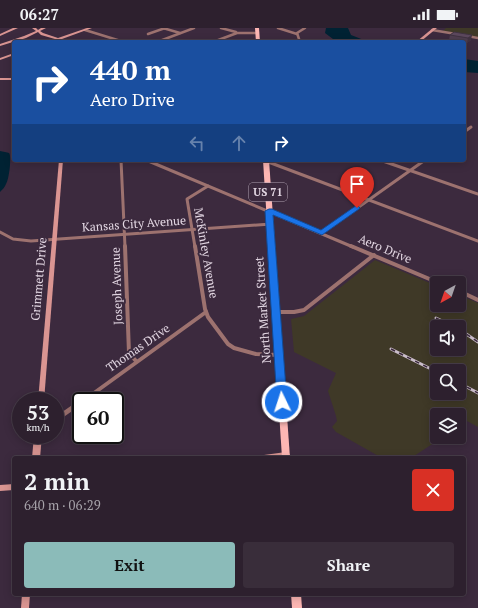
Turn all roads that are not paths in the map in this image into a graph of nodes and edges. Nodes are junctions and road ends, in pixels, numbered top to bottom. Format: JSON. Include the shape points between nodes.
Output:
{"nodes":[{"id":1,"x":16,"y":28,"type":"edge"},
{"id":2,"x":34,"y":28,"type":"edge"},
{"id":3,"x":41,"y":28,"type":"edge"},
{"id":4,"x":44,"y":28,"type":"edge"},
{"id":5,"x":90,"y":28,"type":"edge"},
{"id":6,"x":164,"y":28,"type":"edge"},
{"id":7,"x":194,"y":28,"type":"edge"},
{"id":8,"x":221,"y":28,"type":"edge"},
{"id":9,"x":278,"y":28,"type":"edge"},
{"id":10,"x":305,"y":28,"type":"edge"},
{"id":11,"x":440,"y":28,"type":"edge"},
{"id":12,"x":85,"y":30,"type":"junction"},
{"id":13,"x":257,"y":30,"type":"edge"},
{"id":14,"x":435,"y":30,"type":"edge"},
{"id":15,"x":180,"y":33,"type":"junction"},
{"id":16,"x":237,"y":33,"type":"junction"},
{"id":17,"x":47,"y":34,"type":"junction"},
{"id":18,"x":148,"y":34,"type":"dead end"},
{"id":19,"x":297,"y":34,"type":"junction"},
{"id":20,"x":0,"y":35,"type":"edge"},
{"id":21,"x":458,"y":35,"type":"edge"},
{"id":22,"x":464,"y":36,"type":"edge"},
{"id":23,"x":59,"y":38,"type":"junction"},
{"id":24,"x":478,"y":38,"type":"edge"},
{"id":25,"x":16,"y":40,"type":"edge"},
{"id":26,"x":54,"y":40,"type":"edge"},
{"id":27,"x":64,"y":40,"type":"edge"},
{"id":28,"x":118,"y":40,"type":"edge"},
{"id":29,"x":162,"y":40,"type":"edge"},
{"id":30,"x":218,"y":40,"type":"edge"},
{"id":31,"x":258,"y":40,"type":"edge"},
{"id":32,"x":299,"y":40,"type":"edge"},
{"id":33,"x":421,"y":40,"type":"edge"},
{"id":34,"x":426,"y":40,"type":"edge"},
{"id":35,"x":12,"y":41,"type":"edge"},
{"id":36,"x":0,"y":45,"type":"edge"},
{"id":37,"x":12,"y":55,"type":"edge"},
{"id":38,"x":0,"y":59,"type":"edge"},
{"id":39,"x":0,"y":79,"type":"edge"},
{"id":40,"x":12,"y":79,"type":"edge"},
{"id":41,"x":471,"y":127,"type":"dead end"},
{"id":42,"x":466,"y":131,"type":"edge"},
{"id":43,"x":61,"y":162,"type":"edge"},
{"id":44,"x":121,"y":162,"type":"edge"},
{"id":45,"x":151,"y":162,"type":"edge"},
{"id":46,"x":265,"y":162,"type":"edge"},
{"id":47,"x":270,"y":162,"type":"edge"},
{"id":48,"x":386,"y":162,"type":"edge"},
{"id":49,"x":422,"y":162,"type":"edge"},
{"id":50,"x":409,"y":170,"type":"junction"},
{"id":51,"x":208,"y":186,"type":"junction"},
{"id":52,"x":478,"y":194,"type":"edge"},
{"id":53,"x":368,"y":199,"type":"junction"},
{"id":54,"x":269,"y":211,"type":"junction"},
{"id":55,"x":270,"y":224,"type":"junction"},
{"id":56,"x":192,"y":230,"type":"junction"},
{"id":57,"x":0,"y":232,"type":"edge"},
{"id":58,"x":322,"y":233,"type":"junction"},
{"id":59,"x":124,"y":234,"type":"junction"},
{"id":60,"x":55,"y":240,"type":"junction"},
{"id":61,"x":478,"y":241,"type":"edge"},
{"id":62,"x":374,"y":255,"type":"junction"},
{"id":63,"x":430,"y":279,"type":"edge"},
{"id":64,"x":466,"y":294,"type":"edge"},
{"id":65,"x":478,"y":300,"type":"edge"},
{"id":66,"x":206,"y":312,"type":"junction"},
{"id":67,"x":276,"y":312,"type":"junction"},
{"id":68,"x":279,"y":355,"type":"junction"},
{"id":69,"x":136,"y":361,"type":"junction"},
{"id":70,"x":42,"y":392,"type":"edge"},
{"id":71,"x":95,"y":392,"type":"edge"},
{"id":72,"x":37,"y":444,"type":"edge"},
{"id":73,"x":36,"y":456,"type":"edge"},
{"id":74,"x":286,"y":456,"type":"edge"},
{"id":75,"x":12,"y":487,"type":"edge"},
{"id":76,"x":0,"y":488,"type":"edge"},
{"id":77,"x":26,"y":596,"type":"edge"},
{"id":78,"x":296,"y":596,"type":"edge"},
{"id":79,"x":24,"y":608,"type":"edge"},
{"id":80,"x":296,"y":608,"type":"edge"}],
"edges":[{"from":1,"to":20,"type":"main road"},
{"from":2,"to":17,"type":"main road"},
{"from":3,"to":17,"type":"main road"},
{"from":4,"to":25,"type":"main road"},
{"from":5,"to":12,"type":"main road"},
{"from":6,"to":15,"type":"street"},
{"from":6,"to":18,"type":"street"},
{"from":7,"to":15,"type":"street"},
{"from":8,"to":16,"type":"street"},
{"from":9,"to":19,"type":"street"},
{"from":10,"to":19,"type":"street"},
{"from":11,"to":14,"type":"main road"},
{"from":12,"to":23,"type":"main road"},
{"from":12,"to":28,"type":"street"},
{"from":13,"to":16,"type":"street"},
{"from":13,"to":31,"type":"main road"},
{"from":14,"to":21,"type":"street"},
{"from":14,"to":33,"type":"main road"},
{"from":14,"to":34,"type":"main road"},
{"from":15,"to":29,"type":"street"},
{"from":16,"to":30,"type":"street"},
{"from":17,"to":23,"type":"main road"},
{"from":19,"to":32,"type":"street"},
{"from":22,"to":24,"type":"street"},
{"from":23,"to":26,"type":"main road"},
{"from":23,"to":27,"type":"main road"},
{"from":35,"to":36,"type":"main road"},
{"from":37,"to":38,"type":"main road"},
{"from":39,"to":40,"type":"main road"},
{"from":41,"to":42,"type":"street"},
{"from":43,"to":60,"type":"main road","name":"Grimmett Drive"},
{"from":44,"to":59,"type":"street","name":"Joseph Avenue"},
{"from":45,"to":51,"type":"street","name":"Aero Drive"},
{"from":46,"to":54,"type":"main road","name":"North Market Street","number":"US 71"},
{"from":47,"to":53,"type":"street"},
{"from":48,"to":50,"type":"street"},
{"from":49,"to":50,"type":"street"},
{"from":50,"to":52,"type":"street"},
{"from":50,"to":53,"type":"street"},
{"from":51,"to":54,"type":"street","name":"Aero Drive"},
{"from":51,"to":56,"type":"street","name":"McKinley Avenue","via":[[187,199]]},
{"from":53,"to":58,"type":"street"},
{"from":53,"to":61,"type":"street"},
{"from":54,"to":55,"type":"main road","name":"North Market Street","number":"US 71"},
{"from":54,"to":58,"type":"street","name":"Aero Drive"},
{"from":55,"to":56,"type":"street","name":"Kansas City Avenue"},
{"from":55,"to":67,"type":"main road","name":"North Market Street","number":"US 71"},
{"from":56,"to":59,"type":"street","name":"Kansas City Avenue"},
{"from":56,"to":66,"type":"street","name":"McKinley Avenue"},
{"from":57,"to":60,"type":"street","name":"Kansas City Avenue","via":[[21,241]]},
{"from":58,"to":62,"type":"street","name":"Aero Drive"},
{"from":59,"to":60,"type":"street","name":"Kansas City Avenue"},
{"from":59,"to":69,"type":"street","name":"Joseph Avenue","via":[[130,353]]},
{"from":60,"to":70,"type":"main road","name":"Grimmett Drive"},
{"from":62,"to":63,"type":"street","name":"Aero Drive"},
{"from":62,"to":67,"type":"street","via":[[304,310]]},
{"from":64,"to":65,"type":"street"},
{"from":66,"to":68,"type":"street","via":[[230,346],[256,354]]},
{"from":66,"to":69,"type":"street","name":"Thomas Drive"},
{"from":67,"to":68,"type":"main road","name":"North Market Street","number":"US 71"},
{"from":68,"to":74,"type":"main road","name":"North Market Street","number":"US 71"},
{"from":69,"to":71,"type":"street","name":"Thomas Drive"},
{"from":72,"to":73,"type":"main road"},
{"from":75,"to":76,"type":"main road"},
{"from":77,"to":79,"type":"main road"},
{"from":78,"to":80,"type":"main road"}]}
